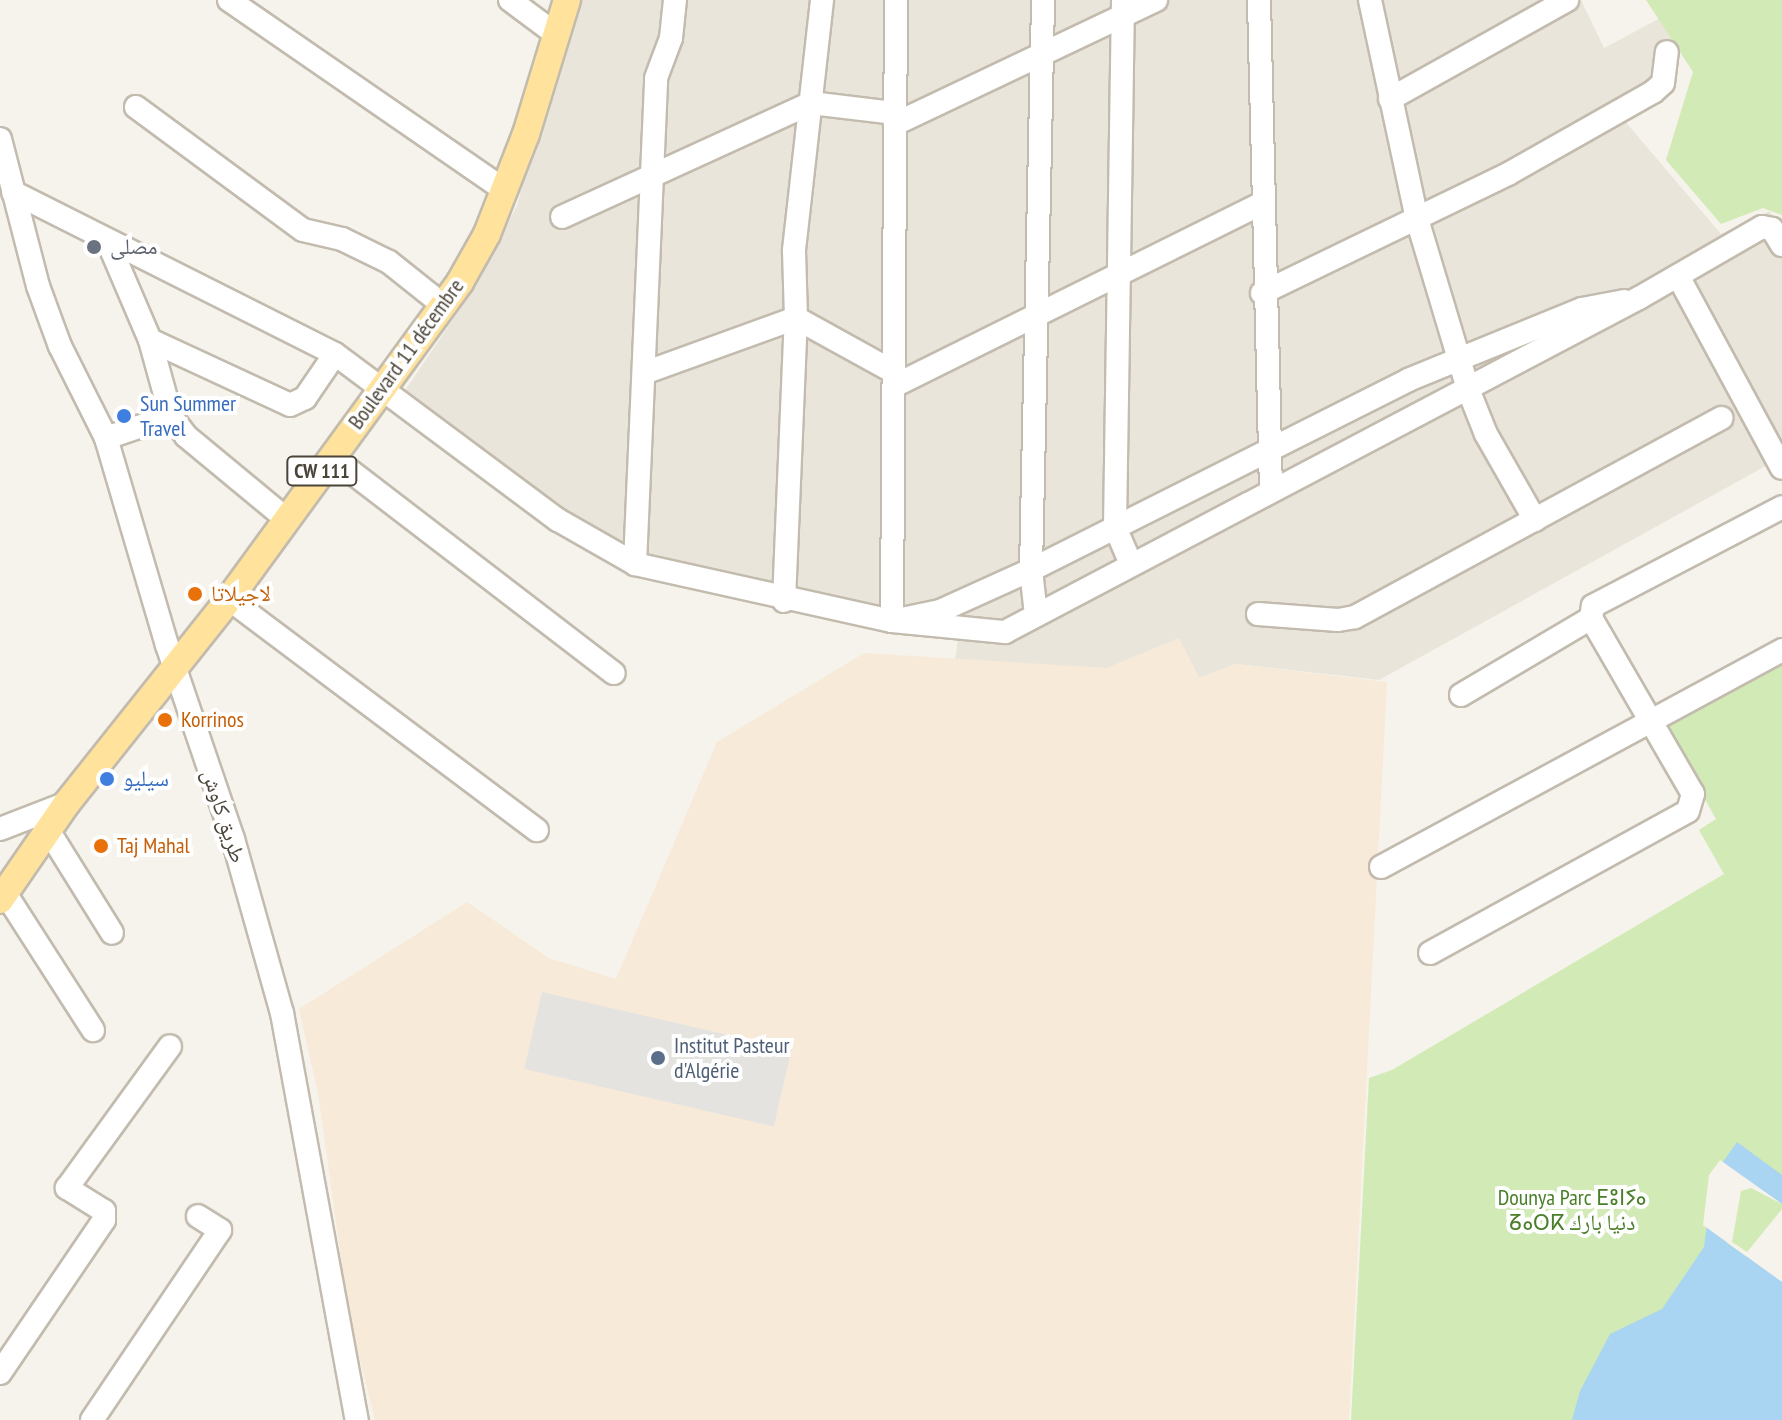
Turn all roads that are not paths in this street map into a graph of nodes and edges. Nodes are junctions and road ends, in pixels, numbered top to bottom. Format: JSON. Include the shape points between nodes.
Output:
{"nodes":[{"id":1,"x":229,"y":0,"type":"edge"},
{"id":2,"x":510,"y":0,"type":"edge"},
{"id":3,"x":567,"y":0,"type":"edge"},
{"id":4,"x":675,"y":0,"type":"edge"},
{"id":5,"x":822,"y":0,"type":"edge"},
{"id":6,"x":896,"y":0,"type":"edge"},
{"id":7,"x":1043,"y":0,"type":"edge"},
{"id":8,"x":1156,"y":0,"type":"edge"},
{"id":9,"x":1259,"y":0,"type":"edge"},
{"id":10,"x":1370,"y":0,"type":"edge"},
{"id":11,"x":1567,"y":0,"type":"edge"},
{"id":12,"x":1122,"y":8,"type":"edge"},
{"id":13,"x":557,"y":35,"type":"junction"},
{"id":14,"x":1667,"y":52,"type":"dead end"},
{"id":15,"x":1043,"y":56,"type":"junction"},
{"id":16,"x":1390,"y":99,"type":"junction"},
{"id":17,"x":811,"y":103,"type":"junction"},
{"id":18,"x":136,"y":107,"type":"dead end"},
{"id":19,"x":895,"y":118,"type":"junction"},
{"id":20,"x":0,"y":139,"type":"edge"},
{"id":21,"x":652,"y":174,"type":"junction"},
{"id":22,"x":504,"y":190,"type":"junction"},
{"id":23,"x":13,"y":192,"type":"junction"},
{"id":24,"x":1263,"y":203,"type":"junction"},
{"id":25,"x":562,"y":217,"type":"dead end"},
{"id":26,"x":1417,"y":219,"type":"junction"},
{"id":27,"x":108,"y":242,"type":"junction"},
{"id":28,"x":1782,"y":245,"type":"edge"},
{"id":29,"x":1118,"y":274,"type":"junction"},
{"id":30,"x":1678,"y":276,"type":"junction"},
{"id":31,"x":1262,"y":293,"type":"junction"},
{"id":32,"x":1639,"y":298,"type":"junction"},
{"id":33,"x":443,"y":305,"type":"junction"},
{"id":34,"x":1038,"y":316,"type":"junction"},
{"id":35,"x":796,"y":318,"type":"junction"},
{"id":36,"x":150,"y":340,"type":"junction"},
{"id":37,"x":335,"y":354,"type":"junction"},
{"id":38,"x":1461,"y":359,"type":"junction"},
{"id":39,"x":644,"y":373,"type":"junction"},
{"id":40,"x":894,"y":379,"type":"junction"},
{"id":41,"x":1468,"y":389,"type":"junction"},
{"id":42,"x":379,"y":391,"type":"junction"},
{"id":43,"x":171,"y":416,"type":"junction"},
{"id":44,"x":1721,"y":418,"type":"dead end"},
{"id":45,"x":106,"y":438,"type":"junction"},
{"id":46,"x":1270,"y":448,"type":"junction"},
{"id":47,"x":332,"y":457,"type":"junction"},
{"id":48,"x":1782,"y":468,"type":"edge"},
{"id":49,"x":1271,"y":491,"type":"junction"},
{"id":50,"x":1782,"y":507,"type":"edge"},
{"id":51,"x":285,"y":518,"type":"junction"},
{"id":52,"x":1535,"y":520,"type":"junction"},
{"id":53,"x":1115,"y":527,"type":"junction"},
{"id":54,"x":635,"y":564,"type":"junction"},
{"id":55,"x":1131,"y":564,"type":"junction"},
{"id":56,"x":1031,"y":570,"type":"junction"},
{"id":57,"x":229,"y":599,"type":"junction"},
{"id":58,"x":784,"y":601,"type":"junction"},
{"id":59,"x":1258,"y":614,"type":"dead end"},
{"id":60,"x":1036,"y":615,"type":"junction"},
{"id":61,"x":1591,"y":618,"type":"junction"},
{"id":62,"x":892,"y":621,"type":"junction"},
{"id":63,"x":1782,"y":650,"type":"edge"},
{"id":64,"x":175,"y":669,"type":"junction"},
{"id":65,"x":614,"y":673,"type":"dead end"},
{"id":66,"x":1461,"y":695,"type":"dead end"},
{"id":67,"x":1651,"y":721,"type":"junction"},
{"id":68,"x":67,"y":803,"type":"junction"},
{"id":69,"x":0,"y":829,"type":"edge"},
{"id":70,"x":48,"y":830,"type":"junction"},
{"id":71,"x":537,"y":830,"type":"dead end"},
{"id":72,"x":1381,"y":867,"type":"dead end"},
{"id":73,"x":3,"y":897,"type":"edge"},
{"id":74,"x":112,"y":933,"type":"dead end"},
{"id":75,"x":1430,"y":953,"type":"dead end"},
{"id":76,"x":93,"y":1030,"type":"dead end"},
{"id":77,"x":170,"y":1046,"type":"dead end"},
{"id":78,"x":198,"y":1216,"type":"dead end"},
{"id":79,"x":0,"y":1373,"type":"edge"},
{"id":80,"x":92,"y":1420,"type":"edge"},
{"id":81,"x":357,"y":1420,"type":"edge"}],
"edges":[{"from":1,"to":22,"type":"street"},
{"from":2,"to":13,"type":"street"},
{"from":3,"to":13,"type":"main road","name":"Boulevard 11 décembre","number":"CW 111"},
{"from":4,"to":21,"type":"street","via":[[671,38],[656,78]]},
{"from":5,"to":17,"type":"street"},
{"from":6,"to":19,"type":"street"},
{"from":7,"to":15,"type":"street"},
{"from":8,"to":12,"type":"street"},
{"from":9,"to":24,"type":"street"},
{"from":10,"to":16,"type":"street"},
{"from":11,"to":16,"type":"street"},
{"from":12,"to":15,"type":"street"},
{"from":12,"to":29,"type":"street"},
{"from":13,"to":22,"type":"main road","name":"Boulevard 11 décembre","number":"CW 111"},
{"from":14,"to":26,"type":"street","via":[[1663,83],[1653,92]]},
{"from":15,"to":19,"type":"street"},
{"from":15,"to":34,"type":"street"},
{"from":16,"to":26,"type":"street"},
{"from":17,"to":19,"type":"street"},
{"from":17,"to":21,"type":"street"},
{"from":17,"to":35,"type":"street","via":[[794,250]]},
{"from":18,"to":33,"type":"street","via":[[303,230],[342,239],[389,262]]},
{"from":19,"to":40,"type":"street"},
{"from":20,"to":23,"type":"street","name":"طريق كاوش"},
{"from":21,"to":25,"type":"street"},
{"from":21,"to":39,"type":"street"},
{"from":22,"to":33,"type":"main road","name":"Boulevard 11 décembre","number":"CW 111","via":[[487,234]]},
{"from":23,"to":27,"type":"street"},
{"from":23,"to":45,"type":"street","name":"طريق كاوش","via":[[60,346]]},
{"from":24,"to":29,"type":"street"},
{"from":24,"to":31,"type":"street"},
{"from":26,"to":31,"type":"street"},
{"from":26,"to":38,"type":"street"},
{"from":27,"to":36,"type":"street"},
{"from":27,"to":37,"type":"street"},
{"from":28,"to":30,"type":"street","via":[[1772,229],[1762,227]]},
{"from":29,"to":34,"type":"street"},
{"from":29,"to":53,"type":"street"},
{"from":30,"to":32,"type":"street"},
{"from":30,"to":48,"type":"street"},
{"from":31,"to":46,"type":"street"},
{"from":32,"to":38,"type":"street","via":[[1595,304]]},
{"from":32,"to":41,"type":"street"},
{"from":33,"to":42,"type":"main road","name":"Boulevard 11 décembre","number":"CW 111"},
{"from":34,"to":40,"type":"street"},
{"from":34,"to":56,"type":"street"},
{"from":35,"to":39,"type":"street"},
{"from":35,"to":40,"type":"street"},
{"from":35,"to":58,"type":"street"},
{"from":36,"to":37,"type":"street","via":[[290,405],[305,398]]},
{"from":36,"to":43,"type":"street"},
{"from":37,"to":42,"type":"street"},
{"from":38,"to":41,"type":"street"},
{"from":38,"to":46,"type":"street"},
{"from":39,"to":54,"type":"street"},
{"from":40,"to":62,"type":"street"},
{"from":41,"to":49,"type":"street"},
{"from":41,"to":52,"type":"street","via":[[1486,434]]},
{"from":42,"to":47,"type":"main road","name":"Boulevard 11 décembre","number":"CW 111"},
{"from":42,"to":54,"type":"street","via":[[558,520]]},
{"from":43,"to":45,"type":"street"},
{"from":43,"to":51,"type":"street","via":[[186,436]]},
{"from":44,"to":52,"type":"street"},
{"from":45,"to":64,"type":"street","name":"طريق كاوش"},
{"from":46,"to":49,"type":"street"},
{"from":46,"to":53,"type":"street"},
{"from":47,"to":51,"type":"main road","name":"Boulevard 11 décembre","number":"CW 111"},
{"from":47,"to":65,"type":"street"},
{"from":49,"to":55,"type":"street"},
{"from":50,"to":61,"type":"street","via":[[1593,606]]},
{"from":51,"to":57,"type":"main road","name":"Boulevard 11 décembre","number":"CW 111"},
{"from":52,"to":59,"type":"street","via":[[1355,617]]},
{"from":53,"to":55,"type":"street"},
{"from":53,"to":56,"type":"street"},
{"from":54,"to":58,"type":"street"},
{"from":55,"to":60,"type":"street"},
{"from":56,"to":60,"type":"street"},
{"from":56,"to":62,"type":"street","via":[[940,611]]},
{"from":57,"to":64,"type":"main road","name":"Boulevard 11 décembre","number":"CW 111"},
{"from":57,"to":71,"type":"street"},
{"from":58,"to":62,"type":"street"},
{"from":60,"to":62,"type":"street","via":[[1005,632]]},
{"from":61,"to":66,"type":"street"},
{"from":61,"to":67,"type":"street"},
{"from":63,"to":67,"type":"street"},
{"from":64,"to":68,"type":"main road","name":"Boulevard 11 décembre","number":"CW 111"},
{"from":64,"to":81,"type":"street","name":"طريق كاوش","via":[[233,839],[282,1013]]},
{"from":67,"to":72,"type":"street"},
{"from":67,"to":75,"type":"street","via":[[1693,794],[1688,811]]},
{"from":68,"to":69,"type":"street"},
{"from":68,"to":70,"type":"main road","name":"Boulevard 11 décembre","number":"CW 111"},
{"from":70,"to":73,"type":"main road","name":"Boulevard 11 décembre","number":"CW 111"},
{"from":70,"to":74,"type":"street"},
{"from":73,"to":76,"type":"street"},
{"from":77,"to":79,"type":"street","via":[[67,1188],[104,1211],[104,1220]]},
{"from":78,"to":80,"type":"street","via":[[220,1230]]}]}
